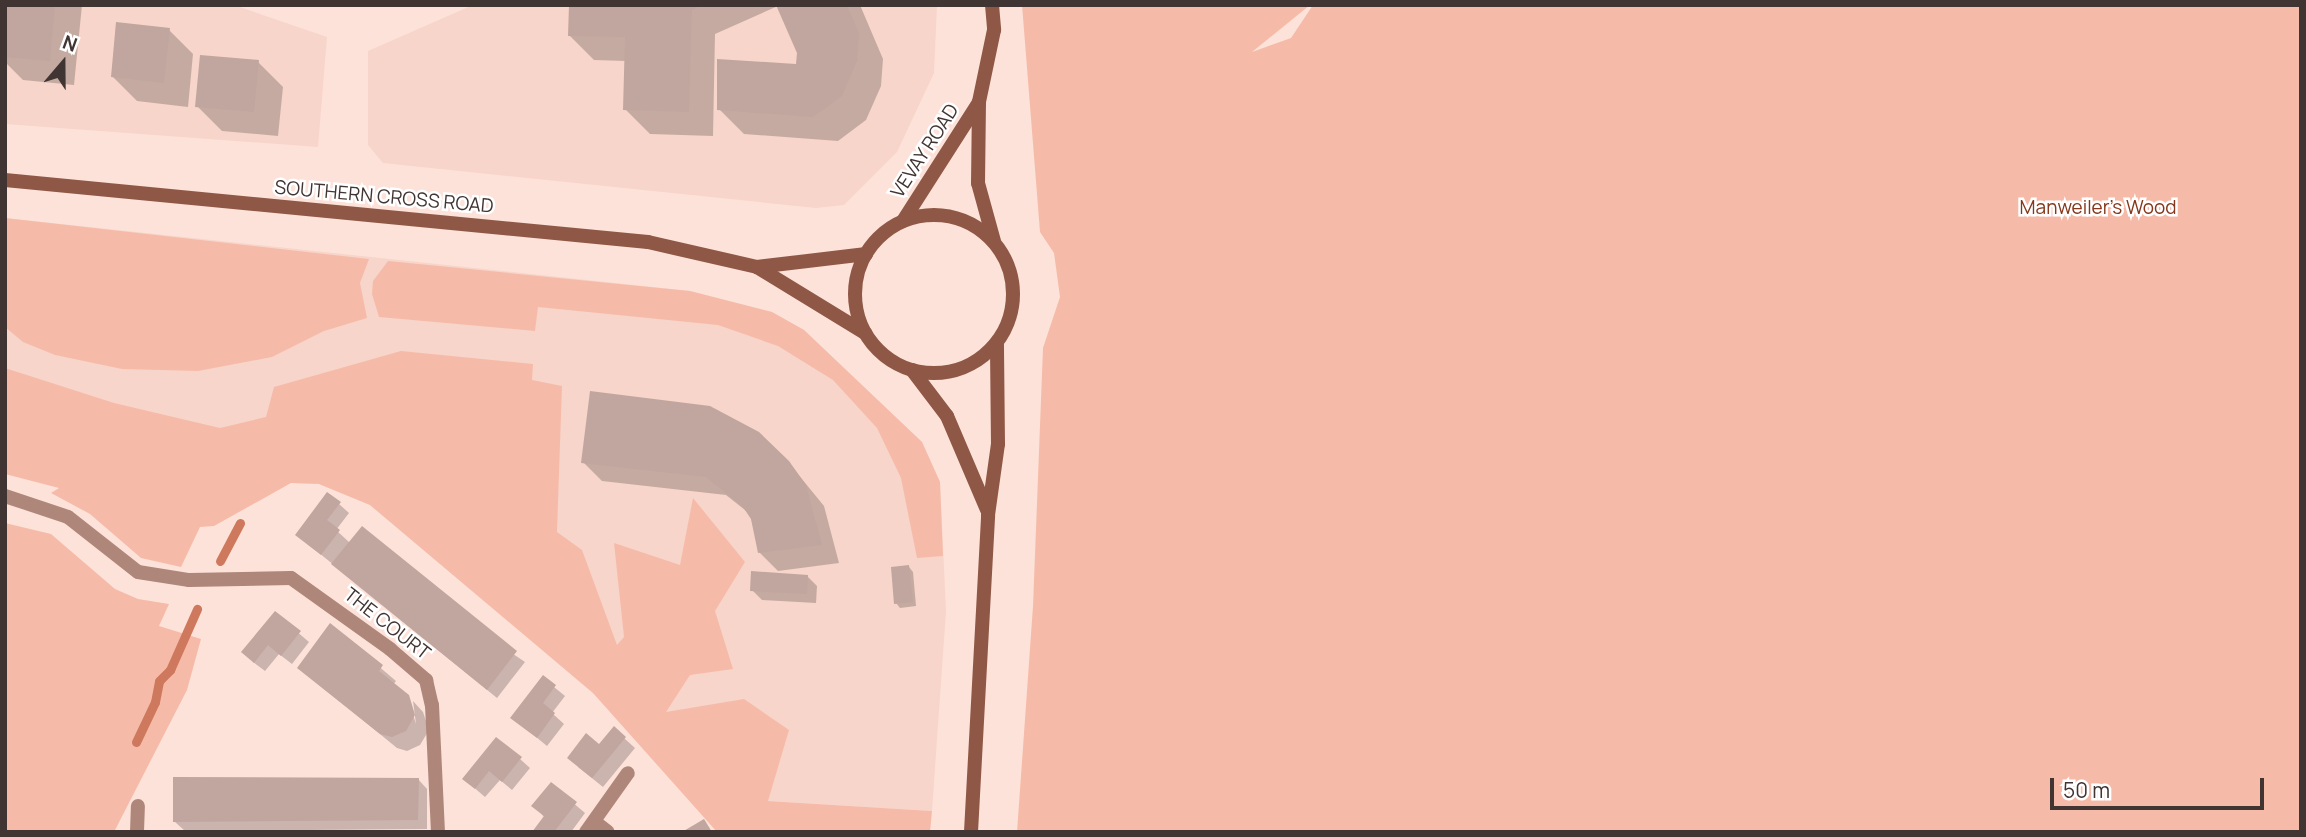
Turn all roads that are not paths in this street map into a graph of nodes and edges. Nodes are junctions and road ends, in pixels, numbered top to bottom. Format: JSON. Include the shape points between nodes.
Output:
{"nodes":[{"id":1,"x":992,"y":5,"type":"edge"},
{"id":2,"x":979,"y":102,"type":"junction"},
{"id":3,"x":5,"y":180,"type":"edge"},
{"id":4,"x":903,"y":221,"type":"junction"},
{"id":5,"x":994,"y":241,"type":"junction"},
{"id":6,"x":866,"y":254,"type":"junction"},
{"id":7,"x":757,"y":267,"type":"junction"},
{"id":8,"x":865,"y":333,"type":"junction"},
{"id":9,"x":996,"y":343,"type":"junction"},
{"id":10,"x":912,"y":370,"type":"junction"},
{"id":11,"x":5,"y":495,"type":"edge"},
{"id":12,"x":988,"y":515,"type":"junction"},
{"id":13,"x":628,"y":774,"type":"dead end"},
{"id":14,"x":138,"y":806,"type":"dead end"},
{"id":15,"x":590,"y":827,"type":"edge"},
{"id":16,"x":137,"y":832,"type":"edge"},
{"id":17,"x":438,"y":832,"type":"edge"},
{"id":18,"x":608,"y":832,"type":"edge"},
{"id":19,"x":971,"y":832,"type":"edge"}],
"edges":[{"from":1,"to":2,"type":"main road","name":"VEVAY ROAD","via":[[994,30]]},
{"from":2,"to":4,"type":"main road","name":"VEVAY ROAD"},
{"from":2,"to":5,"type":"main road","name":"VEVAY ROAD","via":[[978,183]]},
{"from":3,"to":7,"type":"main road","name":"SOUTHERN CROSS ROAD","via":[[648,242]]},
{"from":4,"to":5,"type":"main road","via":[[950,216],[966,221]]},
{"from":4,"to":6,"type":"main road","via":[[882,234]]},
{"from":5,"to":9,"type":"main road","via":[[1007,262],[1013,286],[1008,323]]},
{"from":6,"to":7,"type":"main road","name":"SOUTHERN CROSS ROAD"},
{"from":6,"to":8,"type":"main road","via":[[855,286]]},
{"from":7,"to":8,"type":"main road","name":"SOUTHERN CROSS ROAD"},
{"from":8,"to":10,"type":"main road","via":[[892,361]]},
{"from":9,"to":10,"type":"main road","via":[[963,368]]},
{"from":9,"to":12,"type":"main road","via":[[998,444]]},
{"from":10,"to":12,"type":"main road","via":[[947,416]]},
{"from":11,"to":17,"type":"street","name":"THE COURT","via":[[68,517],[138,572],[189,580],[291,578],[312,590],[426,680],[432,705]]},
{"from":12,"to":19,"type":"main road"},
{"from":13,"to":15,"type":"street"},
{"from":14,"to":16,"type":"street"},
{"from":15,"to":18,"type":"street"}]}
